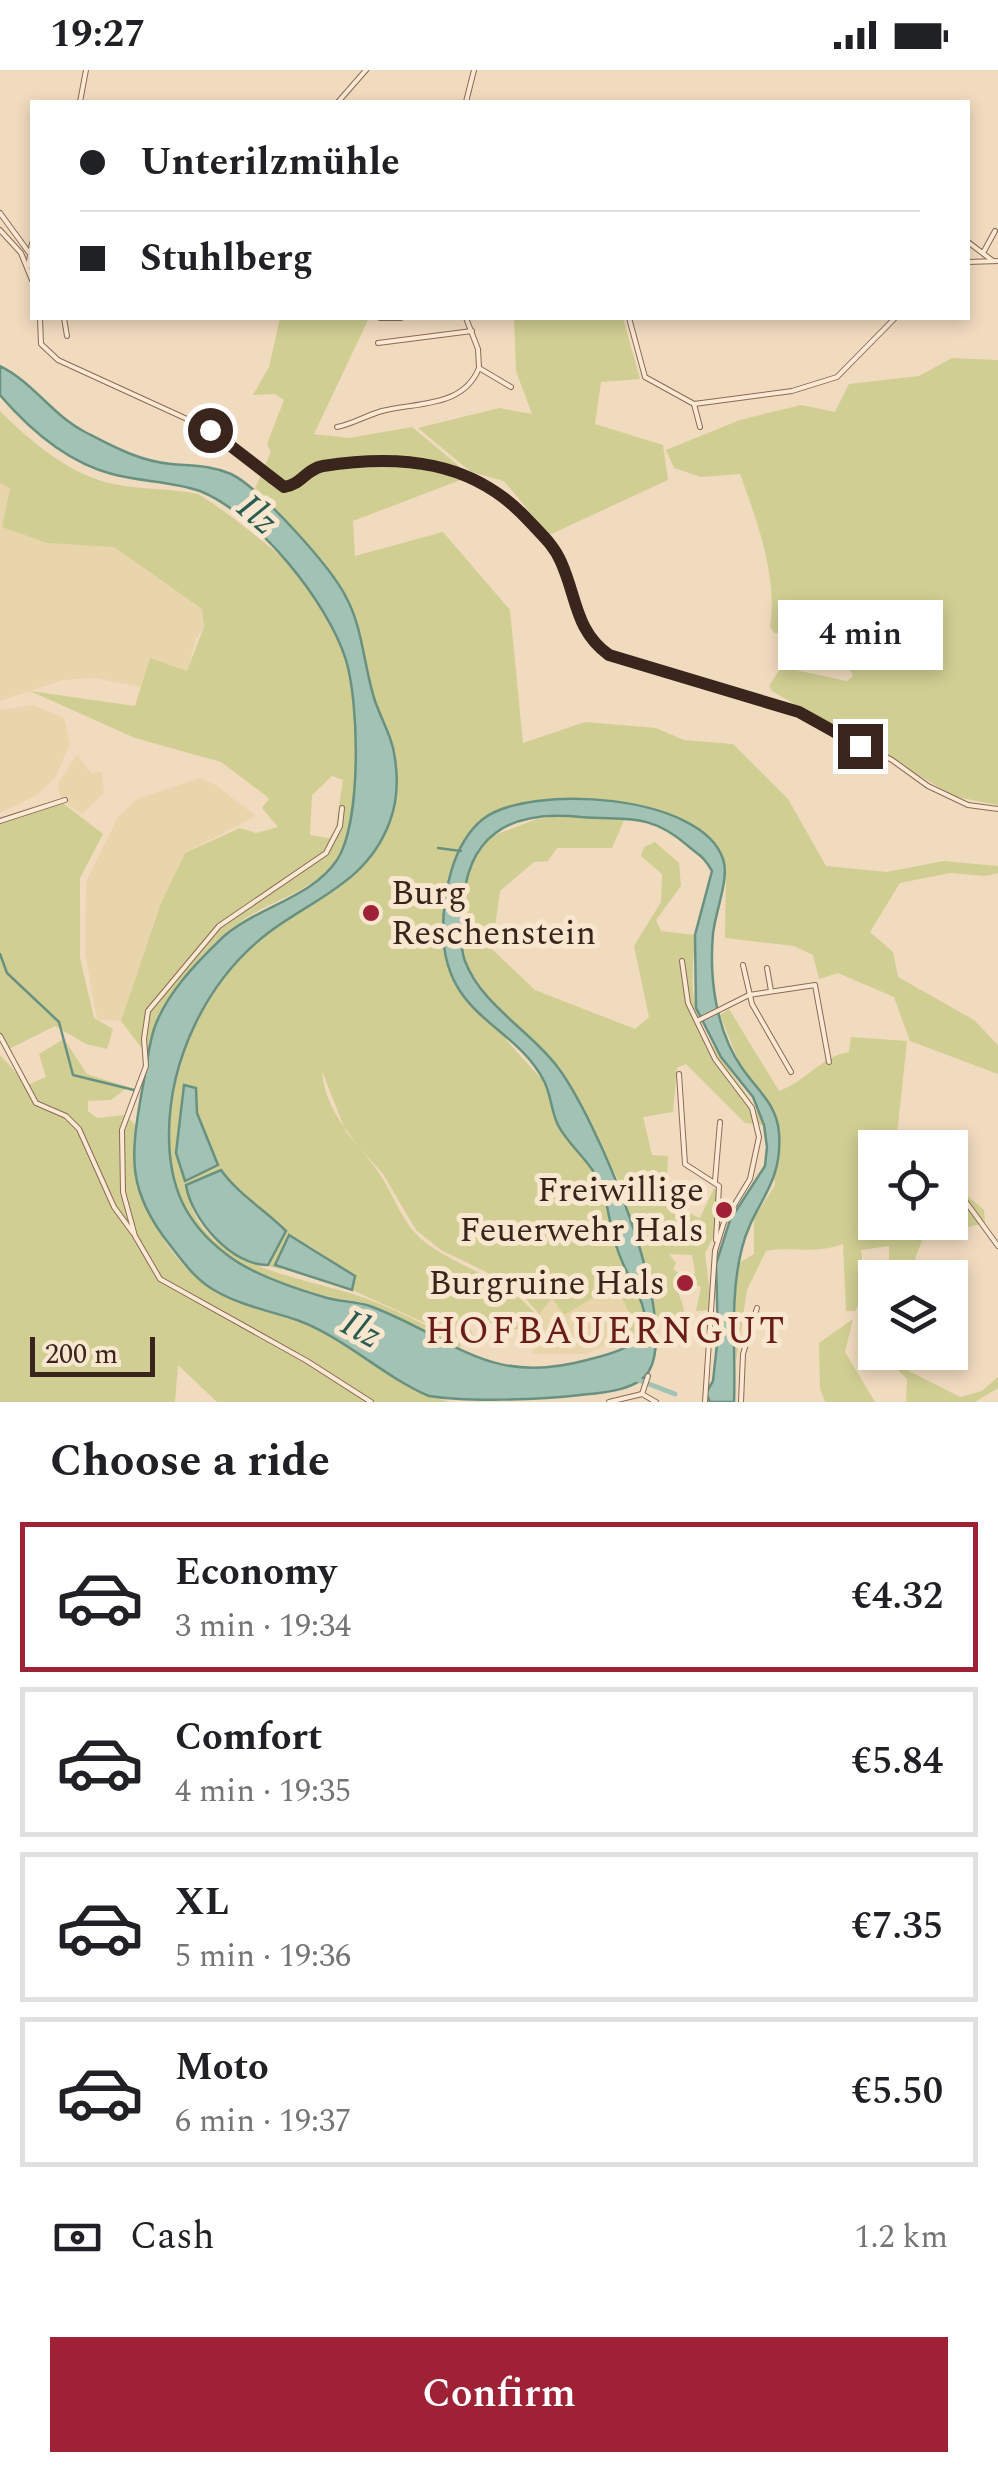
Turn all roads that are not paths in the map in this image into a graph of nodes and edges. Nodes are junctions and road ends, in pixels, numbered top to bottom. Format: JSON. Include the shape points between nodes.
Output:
{"nodes":[{"id":1,"x":86,"y":70,"type":"edge"},
{"id":2,"x":366,"y":70,"type":"edge"},
{"id":3,"x":474,"y":70,"type":"edge"},
{"id":4,"x":80,"y":100,"type":"edge"},
{"id":5,"x":340,"y":100,"type":"edge"},
{"id":6,"x":466,"y":100,"type":"edge"},
{"id":7,"x":0,"y":213,"type":"edge"},
{"id":8,"x":0,"y":230,"type":"edge"},
{"id":9,"x":995,"y":231,"type":"dead end"},
{"id":10,"x":970,"y":243,"type":"edge"},
{"id":11,"x":983,"y":253,"type":"junction"},
{"id":12,"x":30,"y":254,"type":"joint"},
{"id":13,"x":996,"y":261,"type":"edge"},
{"id":14,"x":970,"y":262,"type":"edge"},
{"id":15,"x":28,"y":267,"type":"junction"},
{"id":16,"x":30,"y":274,"type":"edge"},
{"id":17,"x":40,"y":320,"type":"edge"},
{"id":18,"x":64,"y":320,"type":"edge"},
{"id":19,"x":467,"y":320,"type":"edge"},
{"id":20,"x":629,"y":320,"type":"edge"},
{"id":21,"x":893,"y":320,"type":"edge"},
{"id":22,"x":472,"y":331,"type":"junction"},
{"id":23,"x":67,"y":336,"type":"dead end"},
{"id":24,"x":378,"y":343,"type":"dead end"},
{"id":25,"x":478,"y":368,"type":"junction"},
{"id":26,"x":511,"y":386,"type":"dead end"},
{"id":27,"x":694,"y":404,"type":"junction"},
{"id":28,"x":337,"y":427,"type":"dead end"},
{"id":29,"x":700,"y":427,"type":"dead end"},
{"id":30,"x":65,"y":800,"type":"dead end"},
{"id":31,"x":342,"y":808,"type":"dead end"},
{"id":32,"x":998,"y":809,"type":"edge"},
{"id":33,"x":0,"y":821,"type":"edge"},
{"id":34,"x":682,"y":960,"type":"dead end"},
{"id":35,"x":743,"y":965,"type":"dead end"},
{"id":36,"x":767,"y":968,"type":"dead end"},
{"id":37,"x":770,"y":991,"type":"junction"},
{"id":38,"x":749,"y":995,"type":"junction"},
{"id":39,"x":698,"y":1020,"type":"junction"},
{"id":40,"x":0,"y":1036,"type":"edge"},
{"id":41,"x":829,"y":1062,"type":"dead end"},
{"id":42,"x":791,"y":1072,"type":"dead end"},
{"id":43,"x":679,"y":1074,"type":"dead end"},
{"id":44,"x":720,"y":1122,"type":"dead end"},
{"id":45,"x":716,"y":1180,"type":"junction"},
{"id":46,"x":968,"y":1205,"type":"edge"},
{"id":47,"x":135,"y":1236,"type":"junction"},
{"id":48,"x":716,"y":1245,"type":"junction"},
{"id":49,"x":998,"y":1246,"type":"edge"},
{"id":50,"x":757,"y":1308,"type":"dead end"},
{"id":51,"x":648,"y":1378,"type":"dead end"},
{"id":52,"x":642,"y":1394,"type":"junction"},
{"id":53,"x":371,"y":1402,"type":"edge"},
{"id":54,"x":609,"y":1402,"type":"edge"},
{"id":55,"x":656,"y":1402,"type":"edge"},
{"id":56,"x":706,"y":1402,"type":"edge"},
{"id":57,"x":741,"y":1402,"type":"edge"}],
"edges":[{"from":1,"to":4,"type":"street"},
{"from":2,"to":5,"type":"street"},
{"from":3,"to":6,"type":"street"},
{"from":7,"to":12,"type":"street"},
{"from":8,"to":15,"type":"street"},
{"from":9,"to":11,"type":"street"},
{"from":10,"to":11,"type":"street"},
{"from":11,"to":13,"type":"street"},
{"from":12,"to":15,"type":"street"},
{"from":13,"to":14,"type":"street"},
{"from":15,"to":16,"type":"street"},
{"from":17,"to":32,"type":"street","via":[[40,344],[58,360],[210,430],[279,486],[292,486],[318,467],[363,461],[420,462],[473,476],[518,509],[555,550],[581,624],[609,655],[799,712],[928,786],[968,805]]},
{"from":18,"to":23,"type":"street"},
{"from":19,"to":22,"type":"street"},
{"from":20,"to":27,"type":"street","via":[[644,377]]},
{"from":21,"to":27,"type":"street","via":[[852,366],[828,381],[748,400]]},
{"from":22,"to":24,"type":"street"},
{"from":22,"to":25,"type":"street"},
{"from":25,"to":26,"type":"street"},
{"from":25,"to":28,"type":"street","via":[[470,385],[450,398]]},
{"from":27,"to":29,"type":"street"},
{"from":30,"to":33,"type":"street"},
{"from":31,"to":47,"type":"street","via":[[326,852],[219,926],[148,1011],[146,1066],[122,1130],[123,1192]]},
{"from":34,"to":39,"type":"street","via":[[688,1003]]},
{"from":35,"to":38,"type":"street"},
{"from":36,"to":37,"type":"street"},
{"from":37,"to":38,"type":"street"},
{"from":37,"to":41,"type":"street","via":[[815,984]]},
{"from":38,"to":39,"type":"street"},
{"from":38,"to":42,"type":"street"},
{"from":39,"to":48,"type":"street","via":[[759,1128],[753,1171]]},
{"from":40,"to":47,"type":"street","via":[[36,1103],[79,1128],[114,1208]]},
{"from":43,"to":45,"type":"street","via":[[685,1164]]},
{"from":44,"to":45,"type":"street"},
{"from":45,"to":48,"type":"street"},
{"from":46,"to":49,"type":"street"},
{"from":47,"to":53,"type":"street","via":[[160,1279]]},
{"from":48,"to":56,"type":"street"},
{"from":50,"to":57,"type":"street","via":[[743,1354]]},
{"from":51,"to":52,"type":"street"},
{"from":52,"to":54,"type":"street"},
{"from":52,"to":55,"type":"street"}]}
